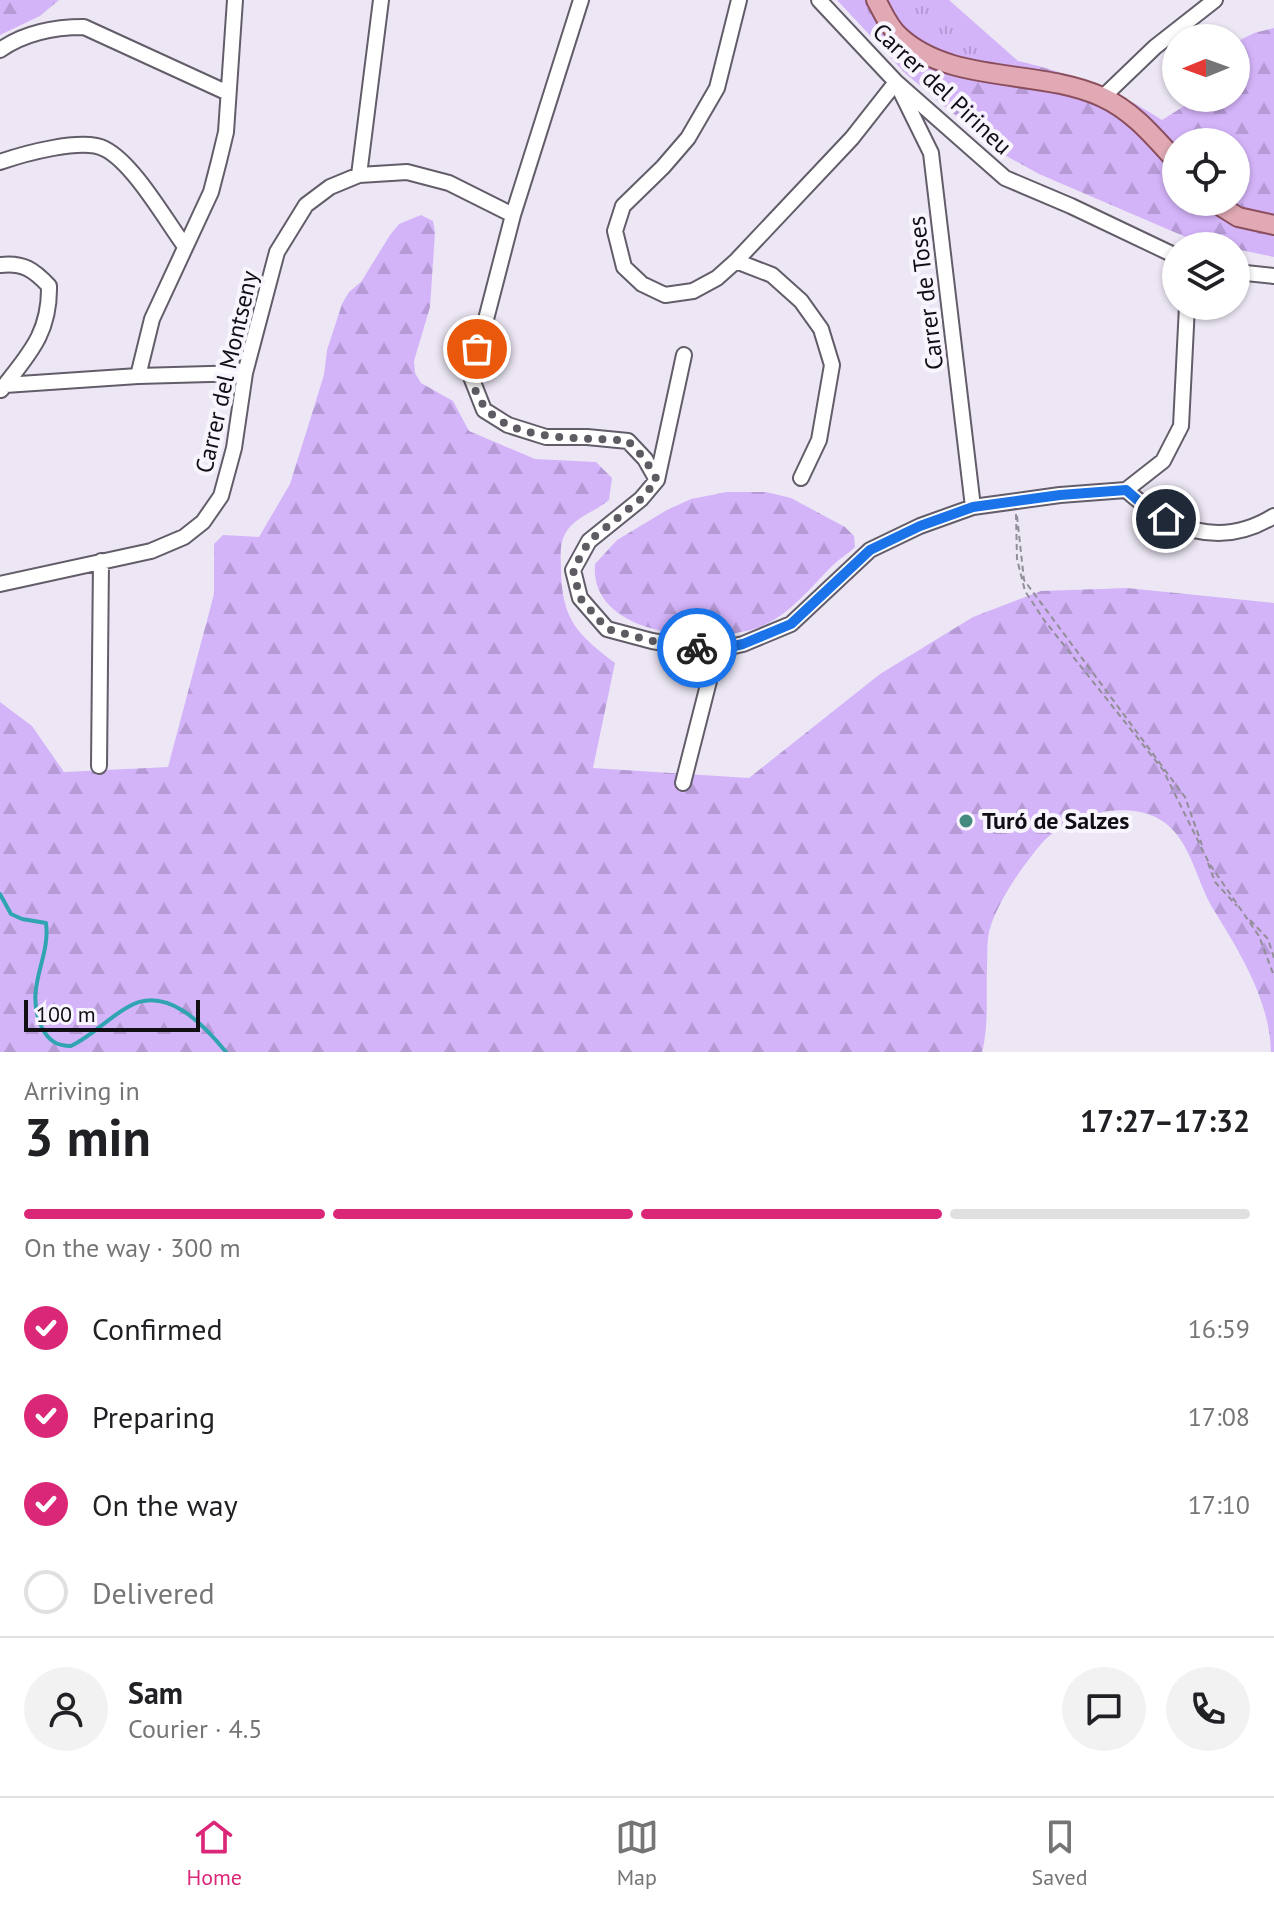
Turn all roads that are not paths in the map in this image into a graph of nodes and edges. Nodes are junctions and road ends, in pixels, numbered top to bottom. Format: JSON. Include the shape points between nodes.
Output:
{"nodes":[{"id":1,"x":235,"y":0,"type":"edge"},
{"id":2,"x":381,"y":0,"type":"edge"},
{"id":3,"x":581,"y":0,"type":"edge"},
{"id":4,"x":739,"y":0,"type":"edge"},
{"id":5,"x":819,"y":0,"type":"edge"},
{"id":6,"x":864,"y":0,"type":"edge"},
{"id":7,"x":876,"y":0,"type":"edge"},
{"id":8,"x":1215,"y":0,"type":"edge"},
{"id":9,"x":889,"y":25,"type":"junction"},
{"id":10,"x":0,"y":50,"type":"edge"},
{"id":11,"x":896,"y":82,"type":"junction"},
{"id":12,"x":228,"y":93,"type":"junction"},
{"id":13,"x":1103,"y":97,"type":"junction"},
{"id":14,"x":1162,"y":146,"type":"edge"},
{"id":15,"x":0,"y":162,"type":"edge"},
{"id":16,"x":359,"y":175,"type":"junction"},
{"id":17,"x":513,"y":215,"type":"junction"},
{"id":18,"x":1236,"y":216,"type":"edge"},
{"id":19,"x":1274,"y":225,"type":"edge"},
{"id":20,"x":184,"y":245,"type":"junction"},
{"id":21,"x":1162,"y":249,"type":"edge"},
{"id":22,"x":736,"y":261,"type":"junction"},
{"id":23,"x":0,"y":265,"type":"edge"},
{"id":24,"x":1250,"y":273,"type":"edge"},
{"id":25,"x":1274,"y":276,"type":"edge"},
{"id":26,"x":1186,"y":320,"type":"edge"},
{"id":27,"x":684,"y":355,"type":"dead end"},
{"id":28,"x":245,"y":373,"type":"junction"},
{"id":29,"x":138,"y":376,"type":"junction"},
{"id":30,"x":2,"y":388,"type":"edge"},
{"id":31,"x":801,"y":478,"type":"dead end"},
{"id":32,"x":657,"y":480,"type":"junction"},
{"id":33,"x":1126,"y":490,"type":"junction"},
{"id":34,"x":973,"y":507,"type":"junction"},
{"id":35,"x":1274,"y":516,"type":"edge"},
{"id":36,"x":101,"y":561,"type":"junction"},
{"id":37,"x":0,"y":584,"type":"edge"},
{"id":38,"x":712,"y":651,"type":"junction"},
{"id":39,"x":99,"y":766,"type":"dead end"},
{"id":40,"x":683,"y":783,"type":"dead end"}],
"edges":[{"from":1,"to":12,"type":"street"},
{"from":2,"to":16,"type":"street"},
{"from":3,"to":17,"type":"street"},
{"from":4,"to":22,"type":"street","via":[[717,88],[688,138],[623,206],[615,231],[624,267],[665,295],[693,291]]},
{"from":5,"to":11,"type":"street","name":"Carrer del Pirineu"},
{"from":6,"to":9,"type":"main road"},
{"from":7,"to":9,"type":"main road"},
{"from":8,"to":13,"type":"street"},
{"from":9,"to":13,"type":"main road","via":[[927,56],[946,63],[1066,84]]},
{"from":10,"to":12,"type":"street","via":[[25,36],[84,27]]},
{"from":11,"to":21,"type":"street","name":"Carrer del Pirineu","via":[[1005,178]]},
{"from":11,"to":22,"type":"street","via":[[852,138]]},
{"from":11,"to":34,"type":"street","name":"Carrer de Toses","via":[[931,153]]},
{"from":12,"to":20,"type":"street","via":[[226,132],[211,192]]},
{"from":13,"to":14,"type":"main road","via":[[1124,109]]},
{"from":15,"to":20,"type":"street","via":[[55,146],[102,147],[126,165]]},
{"from":16,"to":17,"type":"street","name":"Carrer del Montseny","via":[[425,176]]},
{"from":16,"to":28,"type":"street","name":"Carrer del Montseny","via":[[306,205],[277,252]]},
{"from":17,"to":32,"type":"street","via":[[471,377],[484,410],[508,425],[546,437],[628,441]]},
{"from":18,"to":19,"type":"main road"},
{"from":20,"to":29,"type":"street","via":[[152,319]]},
{"from":22,"to":31,"type":"street","via":[[772,275],[801,301],[821,329],[832,365],[819,440]]},
{"from":23,"to":30,"type":"street","via":[[32,268],[49,286],[50,307],[33,352]]},
{"from":24,"to":25,"type":"street"},
{"from":26,"to":33,"type":"street","via":[[1181,426],[1163,461]]},
{"from":27,"to":32,"type":"street"},
{"from":28,"to":29,"type":"street"},
{"from":28,"to":36,"type":"street","name":"Carrer del Montseny","via":[[221,496],[203,522],[151,551]]},
{"from":29,"to":30,"type":"street"},
{"from":32,"to":38,"type":"street","via":[[589,541],[573,570],[580,598],[607,629]]},
{"from":33,"to":34,"type":"street"},
{"from":33,"to":35,"type":"street","via":[[1184,529],[1226,534]]},
{"from":34,"to":38,"type":"street","via":[[870,550],[791,624]]},
{"from":36,"to":37,"type":"street","name":"Carrer del Montseny"},
{"from":36,"to":39,"type":"street"},
{"from":38,"to":40,"type":"street"}]}
